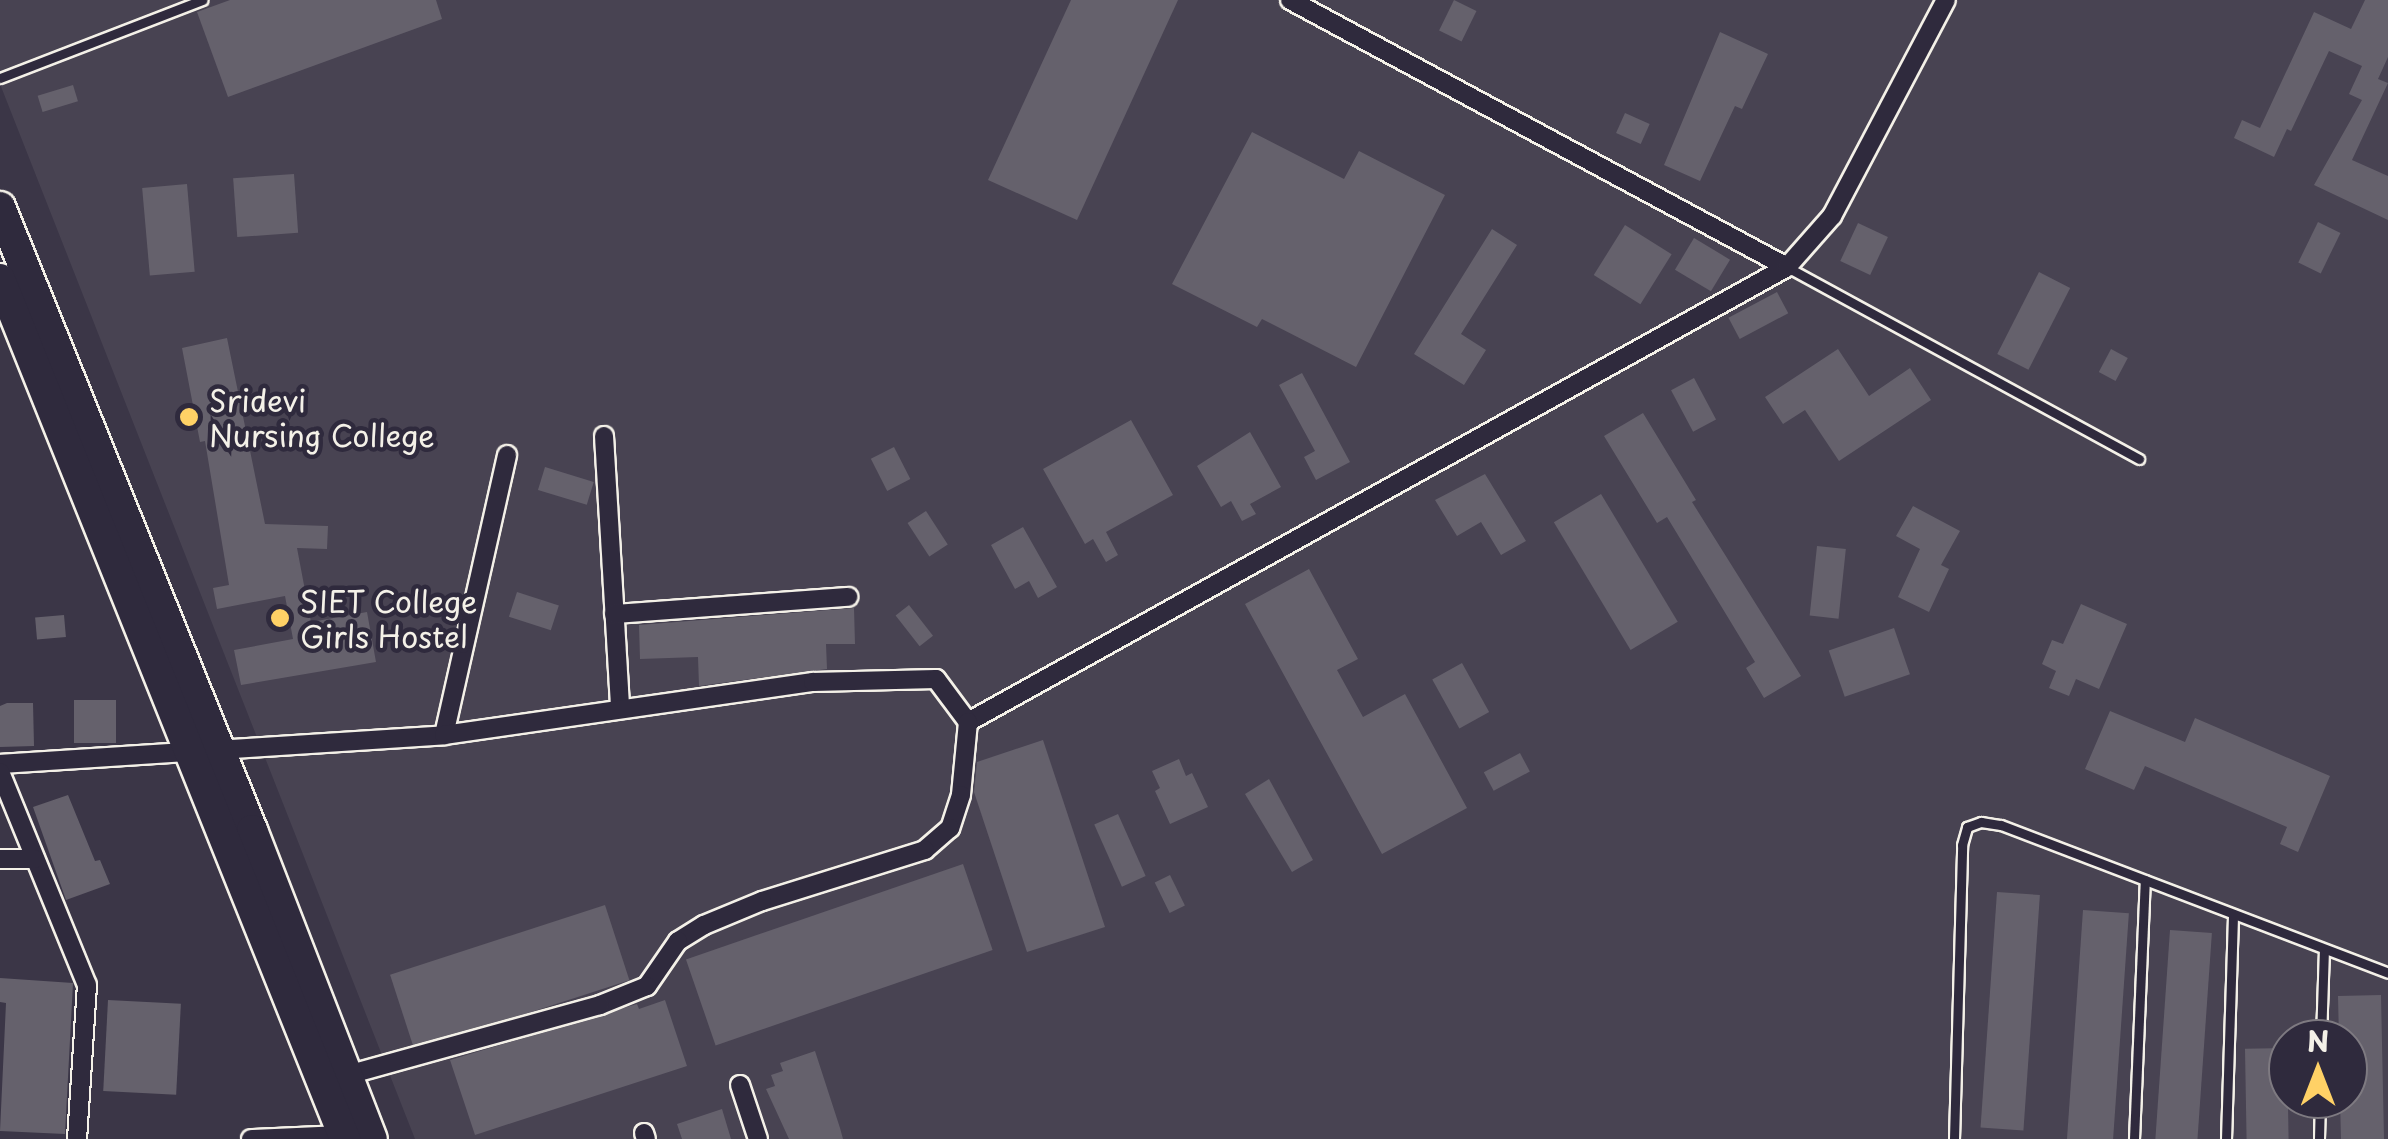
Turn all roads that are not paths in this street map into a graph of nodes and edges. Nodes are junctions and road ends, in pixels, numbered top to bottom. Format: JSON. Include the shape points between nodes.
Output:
{"nodes":[{"id":1,"x":202,"y":0,"type":"edge"},
{"id":2,"x":1290,"y":0,"type":"edge"},
{"id":3,"x":1946,"y":0,"type":"edge"},
{"id":4,"x":0,"y":78,"type":"edge"},
{"id":5,"x":0,"y":207,"type":"edge"},
{"id":6,"x":1788,"y":266,"type":"junction"},
{"id":7,"x":0,"y":279,"type":"edge"},
{"id":8,"x":604,"y":436,"type":"dead end"},
{"id":9,"x":507,"y":456,"type":"dead end"},
{"id":10,"x":2139,"y":459,"type":"dead end"},
{"id":11,"x":848,"y":597,"type":"dead end"},
{"id":12,"x":614,"y":614,"type":"junction"},
{"id":13,"x":620,"y":708,"type":"junction"},
{"id":14,"x":968,"y":722,"type":"junction"},
{"id":15,"x":444,"y":734,"type":"junction"},
{"id":16,"x":204,"y":751,"type":"junction"},
{"id":17,"x":0,"y":764,"type":"edge"},
{"id":18,"x":0,"y":772,"type":"edge"},
{"id":19,"x":0,"y":859,"type":"edge"},
{"id":20,"x":36,"y":859,"type":"junction"},
{"id":21,"x":2145,"y":880,"type":"junction"},
{"id":22,"x":2233,"y":914,"type":"junction"},
{"id":23,"x":2324,"y":948,"type":"junction"},
{"id":24,"x":2388,"y":973,"type":"edge"},
{"id":25,"x":2322,"y":1019,"type":"edge"},
{"id":26,"x":334,"y":1079,"type":"junction"},
{"id":27,"x":740,"y":1085,"type":"dead end"},
{"id":28,"x":353,"y":1138,"type":"edge"},
{"id":29,"x":77,"y":1139,"type":"edge"},
{"id":30,"x":251,"y":1139,"type":"edge"},
{"id":31,"x":758,"y":1139,"type":"edge"},
{"id":32,"x":1954,"y":1139,"type":"edge"},
{"id":33,"x":2134,"y":1139,"type":"edge"},
{"id":34,"x":2226,"y":1139,"type":"edge"}],
"edges":[{"from":1,"to":4,"type":"lane"},
{"from":2,"to":6,"type":"street"},
{"from":3,"to":6,"type":"street","via":[[1832,216]]},
{"from":5,"to":16,"type":"main road"},
{"from":6,"to":10,"type":"lane"},
{"from":6,"to":14,"type":"street"},
{"from":7,"to":16,"type":"main road"},
{"from":8,"to":12,"type":"street"},
{"from":9,"to":15,"type":"street"},
{"from":11,"to":12,"type":"street"},
{"from":12,"to":13,"type":"street"},
{"from":13,"to":14,"type":"street","via":[[813,682],[936,679]]},
{"from":13,"to":15,"type":"street"},
{"from":14,"to":26,"type":"street","via":[[961,796],[950,828],[926,850],[704,925],[678,941],[647,986]]},
{"from":15,"to":16,"type":"street"},
{"from":16,"to":17,"type":"street"},
{"from":16,"to":26,"type":"main road"},
{"from":18,"to":20,"type":"street"},
{"from":19,"to":20,"type":"street"},
{"from":20,"to":29,"type":"street","via":[[88,985]]},
{"from":21,"to":22,"type":"lane"},
{"from":21,"to":32,"type":"lane","via":[[2001,826],[1968,827],[1962,845]]},
{"from":21,"to":33,"type":"lane"},
{"from":22,"to":23,"type":"lane"},
{"from":22,"to":34,"type":"lane"},
{"from":23,"to":24,"type":"lane"},
{"from":23,"to":25,"type":"lane"},
{"from":26,"to":28,"type":"main road"},
{"from":27,"to":31,"type":"street"},
{"from":28,"to":30,"type":"street"}]}
